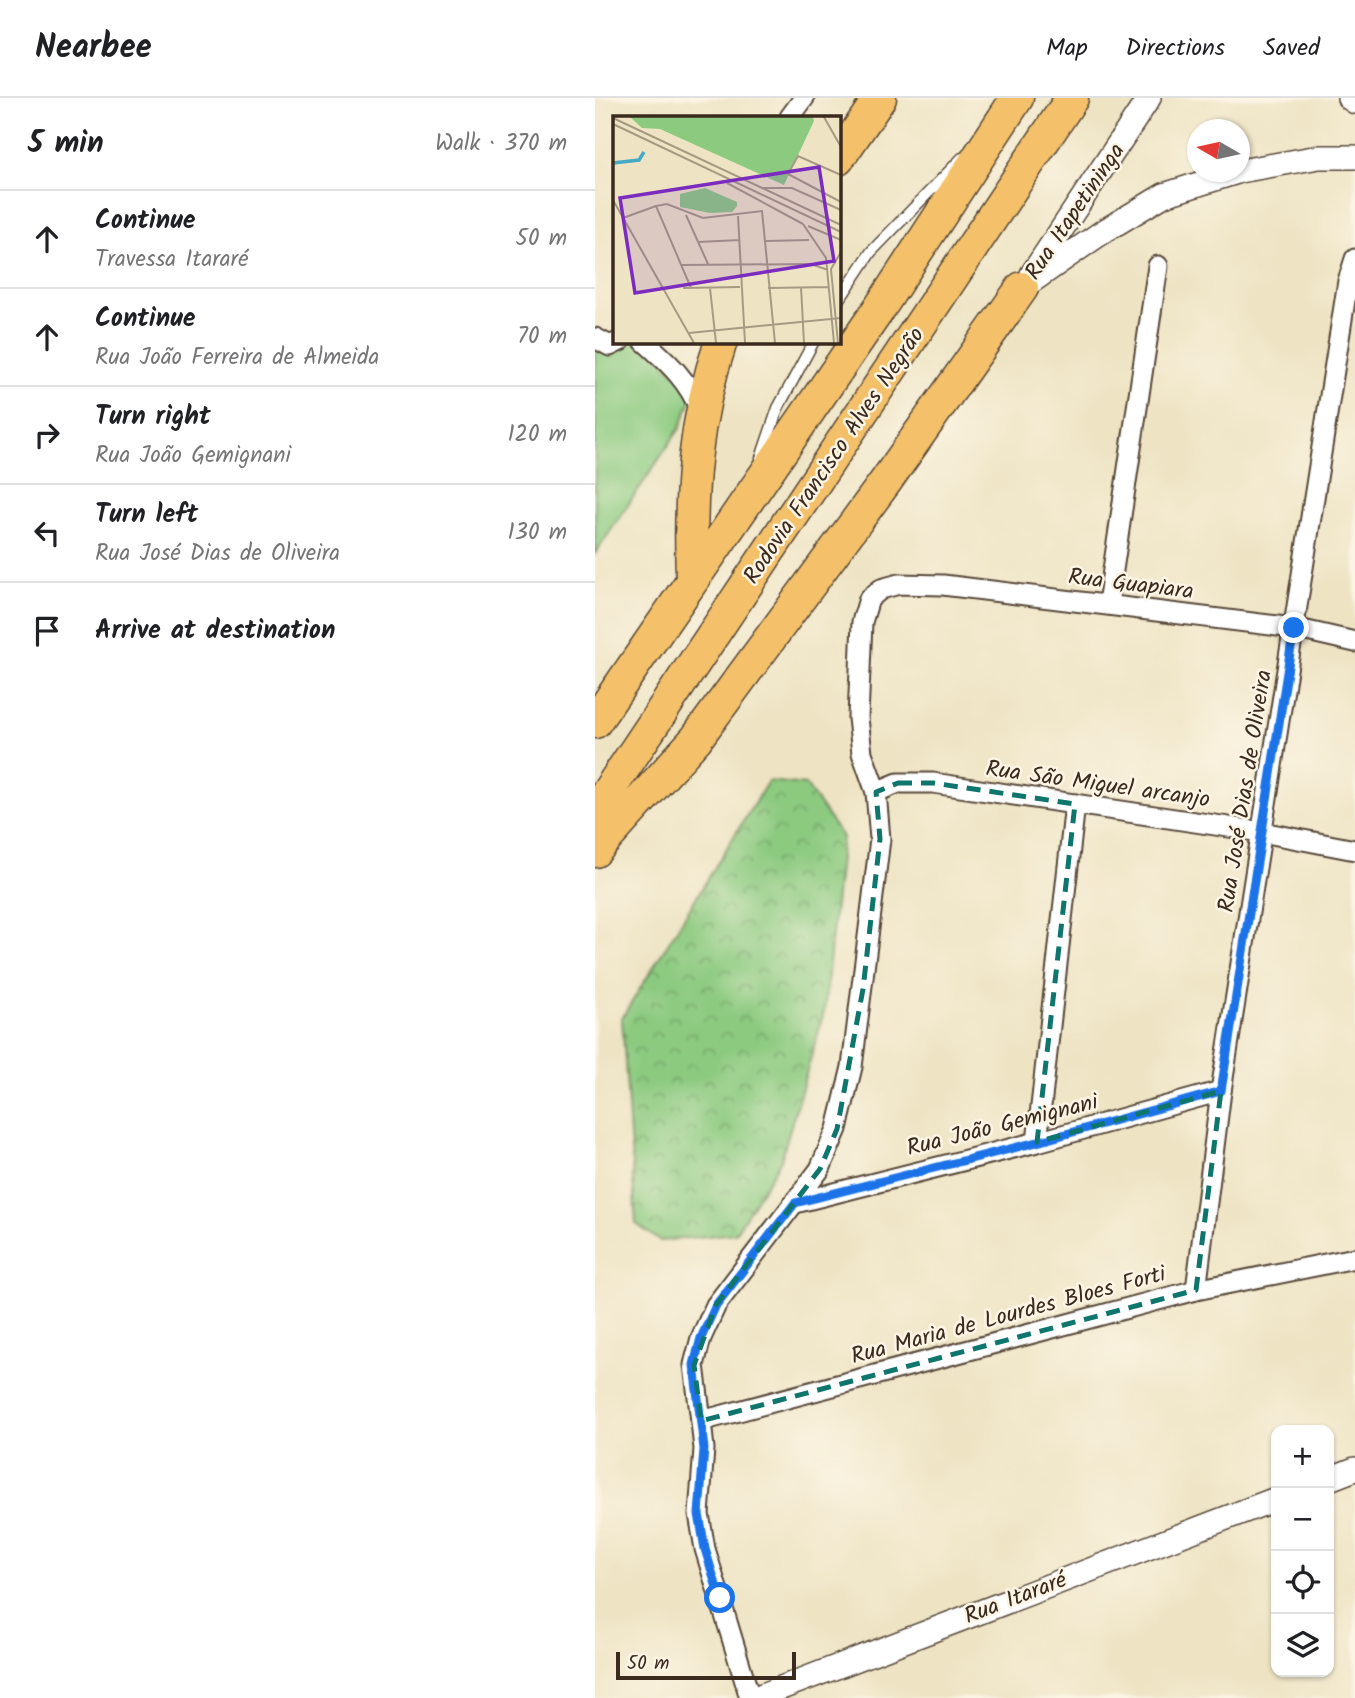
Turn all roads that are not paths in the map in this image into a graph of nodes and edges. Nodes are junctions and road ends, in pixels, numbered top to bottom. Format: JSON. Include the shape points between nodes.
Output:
{"nodes":[{"id":1,"x":804,"y":98,"type":"edge"},
{"id":2,"x":880,"y":98,"type":"edge"},
{"id":3,"x":1072,"y":98,"type":"edge"},
{"id":4,"x":1149,"y":98,"type":"edge"},
{"id":5,"x":1349,"y":98,"type":"edge"},
{"id":6,"x":1355,"y":102,"type":"edge"},
{"id":7,"x":1014,"y":103,"type":"edge"},
{"id":8,"x":791,"y":116,"type":"edge"},
{"id":9,"x":840,"y":156,"type":"edge"},
{"id":10,"x":1355,"y":157,"type":"edge"},
{"id":11,"x":1250,"y":169,"type":"edge"},
{"id":12,"x":1204,"y":182,"type":"edge"},
{"id":13,"x":1355,"y":259,"type":"edge"},
{"id":14,"x":1158,"y":266,"type":"dead end"},
{"id":15,"x":1022,"y":288,"type":"junction"},
{"id":16,"x":840,"y":299,"type":"edge"},
{"id":17,"x":595,"y":338,"type":"edge"},
{"id":18,"x":618,"y":343,"type":"edge"},
{"id":19,"x":646,"y":343,"type":"edge"},
{"id":20,"x":720,"y":343,"type":"edge"},
{"id":21,"x":813,"y":343,"type":"edge"},
{"id":22,"x":701,"y":413,"type":"junction"},
{"id":23,"x":748,"y":496,"type":"junction"},
{"id":24,"x":692,"y":577,"type":"junction"},
{"id":25,"x":1108,"y":604,"type":"junction"},
{"id":26,"x":1294,"y":628,"type":"junction"},
{"id":27,"x":1355,"y":642,"type":"edge"},
{"id":28,"x":595,"y":722,"type":"edge"},
{"id":29,"x":876,"y":792,"type":"junction"},
{"id":30,"x":1076,"y":804,"type":"junction"},
{"id":31,"x":595,"y":811,"type":"edge"},
{"id":32,"x":1262,"y":832,"type":"junction"},
{"id":33,"x":1355,"y":850,"type":"edge"},
{"id":34,"x":595,"y":851,"type":"edge"},
{"id":35,"x":1221,"y":1091,"type":"junction"},
{"id":36,"x":1037,"y":1142,"type":"junction"},
{"id":37,"x":795,"y":1203,"type":"junction"},
{"id":38,"x":1355,"y":1258,"type":"edge"},
{"id":39,"x":1196,"y":1290,"type":"junction"},
{"id":40,"x":701,"y":1421,"type":"junction"},
{"id":41,"x":1355,"y":1469,"type":"edge"},
{"id":42,"x":1334,"y":1477,"type":"edge"},
{"id":43,"x":1271,"y":1501,"type":"edge"},
{"id":44,"x":750,"y":1698,"type":"edge"},
{"id":45,"x":755,"y":1698,"type":"edge"}],
"edges":[{"from":1,"to":8,"type":"street"},
{"from":2,"to":9,"type":"highway"},
{"from":3,"to":31,"type":"highway","name":"Rodovia Francisco Alves Negrão"},
{"from":4,"to":15,"type":"street","name":"Rua Itapetininga"},
{"from":5,"to":6,"type":"street"},
{"from":7,"to":16,"type":"lane","via":[[871,252]]},
{"from":7,"to":23,"type":"highway","name":"Rodovia Francisco Alves Negrão","via":[[879,309]]},
{"from":10,"to":11,"type":"street","via":[[1319,157]]},
{"from":12,"to":15,"type":"street","via":[[1164,195]]},
{"from":13,"to":26,"type":"street","name":"Rua José Dias de Oliveira"},
{"from":14,"to":25,"type":"street"},
{"from":15,"to":34,"type":"highway","via":[[696,739]]},
{"from":17,"to":18,"type":"street","via":[[604,344]]},
{"from":19,"to":22,"type":"street","via":[[694,393]]},
{"from":20,"to":22,"type":"highway"},
{"from":21,"to":23,"type":"lane","via":[[778,408]]},
{"from":22,"to":24,"type":"highway","via":[[690,501]]},
{"from":23,"to":24,"type":"highway","name":"Rodovia Francisco Alves Negrão"},
{"from":24,"to":28,"type":"highway","name":"Rodovia Francisco Alves Negrão"},
{"from":25,"to":26,"type":"street","name":"Rua Guapiara"},
{"from":25,"to":29,"type":"street","name":"Rua Guapiara","via":[[943,585],[899,584],[881,589],[869,599],[862,622],[858,718],[862,753]]},
{"from":26,"to":27,"type":"street","name":"Rua Guapiara"},
{"from":26,"to":32,"type":"street","name":"Rua José Dias de Oliveira"},
{"from":29,"to":30,"type":"street","name":"Rua São Miguel arcanjo","via":[[898,783],[933,783]]},
{"from":29,"to":37,"type":"street","via":[[880,839],[852,1067],[837,1129],[820,1168]]},
{"from":30,"to":32,"type":"street","name":"Rua São Miguel arcanjo"},
{"from":30,"to":36,"type":"street"},
{"from":32,"to":33,"type":"street","name":"Rua São Miguel arcanjo"},
{"from":32,"to":35,"type":"street","name":"Rua José Dias de Oliveira"},
{"from":35,"to":36,"type":"street","name":"Rua João Gemignani"},
{"from":35,"to":39,"type":"street","name":"Rua José Dias de Oliveira"},
{"from":36,"to":37,"type":"street","name":"Rua João Gemignani"},
{"from":37,"to":40,"type":"street","via":[[716,1305],[701,1338],[694,1365]]},
{"from":38,"to":39,"type":"street","name":"Rua Maria de Lourdes Bloes Forti"},
{"from":39,"to":40,"type":"street","name":"Rua Maria de Lourdes Bloes Forti"},
{"from":40,"to":44,"type":"street","via":[[701,1526]]},
{"from":41,"to":42,"type":"street"},
{"from":43,"to":45,"type":"street","name":"Rua Itararé"}]}
